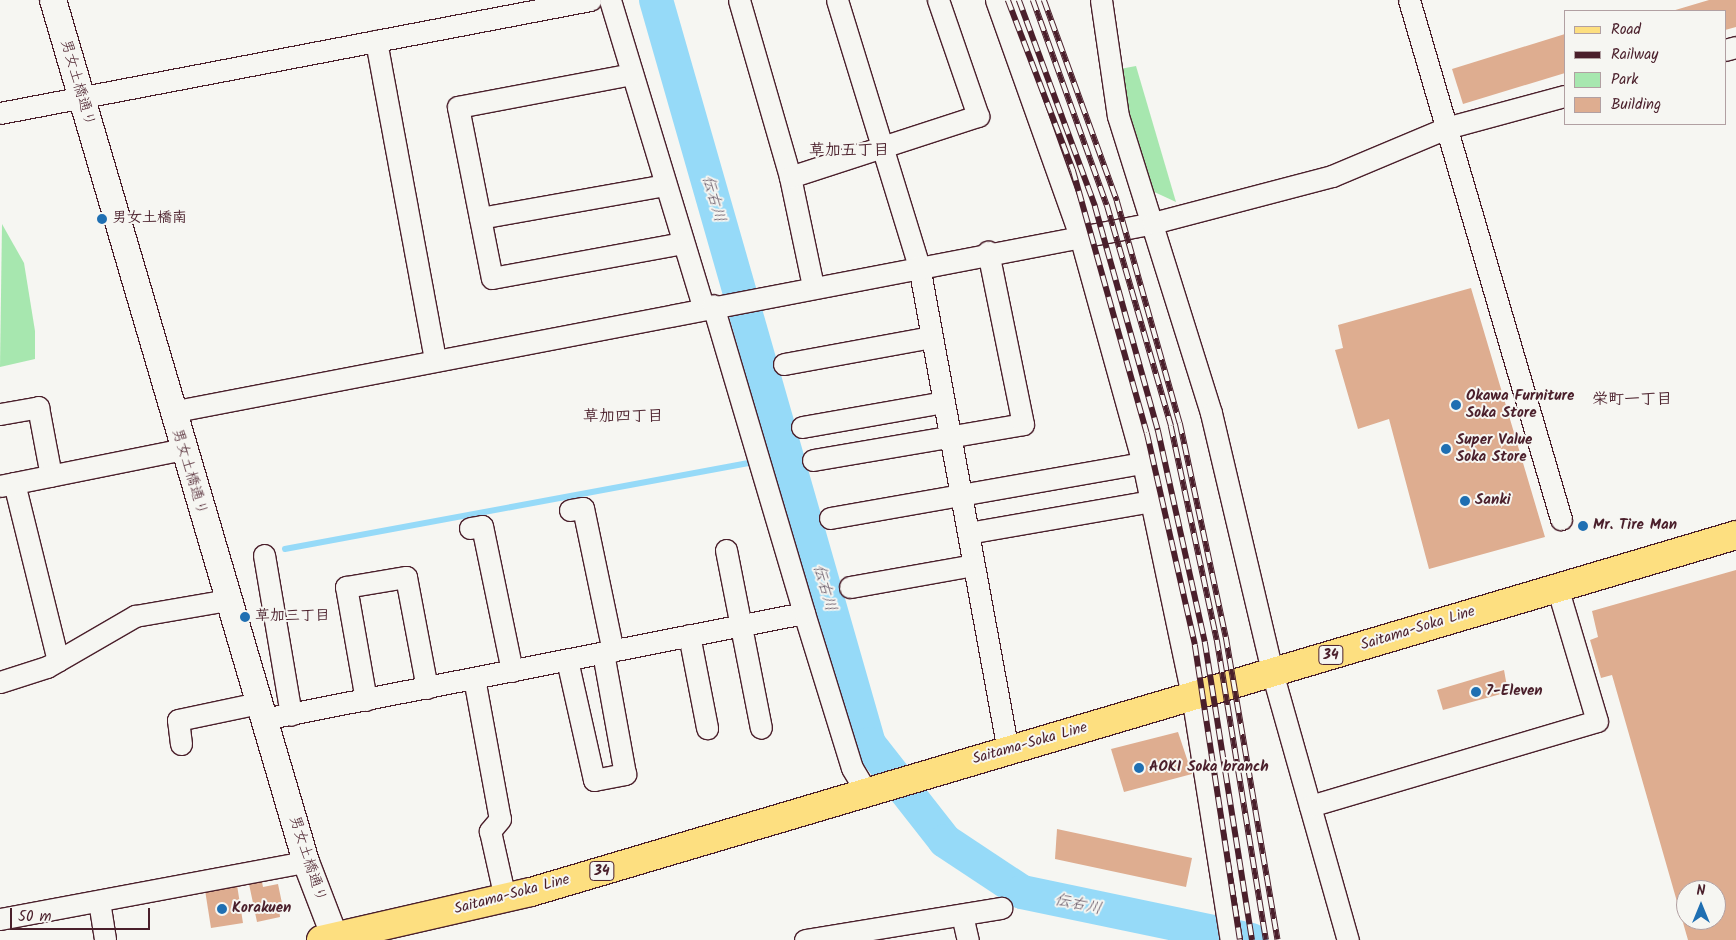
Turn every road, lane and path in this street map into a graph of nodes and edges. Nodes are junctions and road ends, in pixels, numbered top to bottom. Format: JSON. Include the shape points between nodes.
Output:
{"nodes":[{"id":1,"x":53,"y":0,"type":"edge"},
{"id":2,"x":590,"y":0,"type":"edge"},
{"id":3,"x":610,"y":0,"type":"edge"},
{"id":4,"x":739,"y":0,"type":"edge"},
{"id":5,"x":837,"y":0,"type":"edge"},
{"id":6,"x":938,"y":0,"type":"edge"},
{"id":7,"x":996,"y":0,"type":"edge"},
{"id":8,"x":1101,"y":0,"type":"edge"},
{"id":9,"x":1409,"y":0,"type":"edge"},
{"id":10,"x":521,"y":6,"type":"edge"},
{"id":11,"x":376,"y":41,"type":"junction"},
{"id":12,"x":632,"y":74,"type":"junction"},
{"id":13,"x":1564,"y":96,"type":"edge"},
{"id":14,"x":81,"y":98,"type":"junction"},
{"id":15,"x":0,"y":112,"type":"edge"},
{"id":16,"x":1446,"y":128,"type":"junction"},
{"id":17,"x":881,"y":149,"type":"junction"},
{"id":18,"x":790,"y":177,"type":"junction"},
{"id":19,"x":665,"y":185,"type":"junction"},
{"id":20,"x":480,"y":218,"type":"junction"},
{"id":21,"x":1154,"y":223,"type":"junction"},
{"id":22,"x":1080,"y":236,"type":"junction"},
{"id":23,"x":682,"y":244,"type":"junction"},
{"id":24,"x":988,"y":252,"type":"junction"},
{"id":25,"x":919,"y":266,"type":"junction"},
{"id":26,"x":813,"y":286,"type":"junction"},
{"id":27,"x":712,"y":305,"type":"junction"},
{"id":28,"x":931,"y":337,"type":"junction"},
{"id":29,"x":435,"y":360,"type":"junction"},
{"id":30,"x":784,"y":364,"type":"dead end"},
{"id":31,"x":944,"y":402,"type":"junction"},
{"id":32,"x":171,"y":412,"type":"junction"},
{"id":33,"x":0,"y":414,"type":"edge"},
{"id":34,"x":802,"y":427,"type":"dead end"},
{"id":35,"x":951,"y":438,"type":"junction"},
{"id":36,"x":183,"y":449,"type":"junction"},
{"id":37,"x":813,"y":460,"type":"dead end"},
{"id":38,"x":1143,"y":463,"type":"junction"},
{"id":39,"x":52,"y":476,"type":"junction"},
{"id":40,"x":7,"y":485,"type":"edge"},
{"id":41,"x":961,"y":494,"type":"junction"},
{"id":42,"x":1152,"y":500,"type":"junction"},
{"id":43,"x":570,"y":510,"type":"dead end"},
{"id":44,"x":830,"y":518,"type":"dead end"},
{"id":45,"x":1560,"y":519,"type":"dead end"},
{"id":46,"x":470,"y":528,"type":"dead end"},
{"id":47,"x":968,"y":533,"type":"junction"},
{"id":48,"x":1736,"y":535,"type":"edge"},
{"id":49,"x":726,"y":550,"type":"dead end"},
{"id":50,"x":264,"y":555,"type":"dead end"},
{"id":51,"x":973,"y":565,"type":"junction"},
{"id":52,"x":850,"y":587,"type":"dead end"},
{"id":53,"x":1557,"y":588,"type":"junction"},
{"id":54,"x":228,"y":600,"type":"junction"},
{"id":55,"x":804,"y":614,"type":"junction"},
{"id":56,"x":741,"y":625,"type":"junction"},
{"id":57,"x":689,"y":635,"type":"junction"},
{"id":58,"x":608,"y":652,"type":"junction"},
{"id":59,"x":567,"y":660,"type":"junction"},
{"id":60,"x":58,"y":661,"type":"junction"},
{"id":61,"x":512,"y":671,"type":"junction"},
{"id":62,"x":1272,"y":672,"type":"junction"},
{"id":63,"x":474,"y":678,"type":"junction"},
{"id":64,"x":0,"y":682,"type":"edge"},
{"id":65,"x":426,"y":688,"type":"junction"},
{"id":66,"x":1192,"y":695,"type":"junction"},
{"id":67,"x":366,"y":700,"type":"junction"},
{"id":68,"x":262,"y":711,"type":"junction"},
{"id":69,"x":291,"y":715,"type":"junction"},
{"id":70,"x":707,"y":728,"type":"dead end"},
{"id":71,"x":761,"y":728,"type":"dead end"},
{"id":72,"x":181,"y":744,"type":"dead end"},
{"id":73,"x":1008,"y":750,"type":"junction"},
{"id":74,"x":866,"y":791,"type":"junction"},
{"id":75,"x":1310,"y":806,"type":"junction"},
{"id":76,"x":306,"y":862,"type":"junction"},
{"id":77,"x":505,"y":898,"type":"junction"},
{"id":78,"x":99,"y":901,"type":"junction"},
{"id":79,"x":1001,"y":908,"type":"dead end"},
{"id":80,"x":962,"y":915,"type":"junction"},
{"id":81,"x":0,"y":919,"type":"edge"},
{"id":82,"x":866,"y":935,"type":"edge"},
{"id":83,"x":331,"y":939,"type":"edge"},
{"id":84,"x":105,"y":940,"type":"edge"},
{"id":85,"x":804,"y":940,"type":"edge"},
{"id":86,"x":968,"y":940,"type":"edge"},
{"id":87,"x":1231,"y":940,"type":"edge"},
{"id":88,"x":1348,"y":940,"type":"edge"}],
"edges":[{"from":1,"to":14,"type":"street","name":"男女土橋通り"},
{"from":2,"to":10,"type":"street"},
{"from":3,"to":12,"type":"street"},
{"from":4,"to":18,"type":"street"},
{"from":5,"to":17,"type":"street"},
{"from":6,"to":17,"type":"street","via":[[978,116]]},
{"from":7,"to":22,"type":"street"},
{"from":8,"to":21,"type":"street","via":[[1118,116]]},
{"from":9,"to":16,"type":"street"},
{"from":10,"to":11,"type":"street"},
{"from":11,"to":14,"type":"street"},
{"from":11,"to":29,"type":"street"},
{"from":12,"to":19,"type":"street"},
{"from":12,"to":20,"type":"street","via":[[458,107]]},
{"from":13,"to":16,"type":"street"},
{"from":14,"to":15,"type":"street"},
{"from":14,"to":32,"type":"street","name":"男女土橋通り"},
{"from":16,"to":21,"type":"street","via":[[1332,176]]},
{"from":16,"to":45,"type":"street"},
{"from":17,"to":18,"type":"street"},
{"from":17,"to":25,"type":"street"},
{"from":18,"to":26,"type":"street"},
{"from":19,"to":20,"type":"street"},
{"from":19,"to":23,"type":"street"},
{"from":20,"to":23,"type":"street","via":[[492,278]]},
{"from":21,"to":22,"type":"street"},
{"from":21,"to":62,"type":"street","via":[[1236,505]]},
{"from":22,"to":24,"type":"street"},
{"from":22,"to":38,"type":"street"},
{"from":23,"to":27,"type":"street"},
{"from":24,"to":25,"type":"street"},
{"from":24,"to":35,"type":"street","via":[[1023,424]]},
{"from":25,"to":26,"type":"street"},
{"from":25,"to":28,"type":"street"},
{"from":26,"to":27,"type":"street"},
{"from":27,"to":29,"type":"street"},
{"from":27,"to":55,"type":"street"},
{"from":28,"to":30,"type":"street"},
{"from":28,"to":31,"type":"street"},
{"from":29,"to":32,"type":"street"},
{"from":31,"to":34,"type":"street"},
{"from":31,"to":35,"type":"street"},
{"from":32,"to":36,"type":"street","name":"男女土橋通り"},
{"from":33,"to":39,"type":"street","via":[[38,407]]},
{"from":35,"to":37,"type":"street"},
{"from":35,"to":41,"type":"street"},
{"from":36,"to":39,"type":"street"},
{"from":36,"to":54,"type":"street","name":"男女土橋通り"},
{"from":38,"to":41,"type":"street"},
{"from":38,"to":42,"type":"street"},
{"from":39,"to":40,"type":"street"},
{"from":40,"to":60,"type":"street"},
{"from":41,"to":44,"type":"street"},
{"from":41,"to":47,"type":"street"},
{"from":42,"to":47,"type":"street"},
{"from":42,"to":66,"type":"street"},
{"from":43,"to":58,"type":"street","via":[[583,508]]},
{"from":46,"to":61,"type":"street","via":[[482,526]]},
{"from":47,"to":51,"type":"street"},
{"from":48,"to":53,"type":"main road","name":"Saitama-Soka Line","number":"34"},
{"from":49,"to":56,"type":"street"},
{"from":50,"to":69,"type":"street"},
{"from":51,"to":52,"type":"street"},
{"from":51,"to":73,"type":"street"},
{"from":53,"to":62,"type":"main road","name":"Saitama-Soka Line","number":"34"},
{"from":53,"to":75,"type":"street","via":[[1597,721]]},
{"from":54,"to":60,"type":"street","via":[[135,616]]},
{"from":54,"to":68,"type":"street","name":"男女土橋通り"},
{"from":55,"to":56,"type":"street"},
{"from":55,"to":74,"type":"street","via":[[852,768]]},
{"from":56,"to":57,"type":"street"},
{"from":56,"to":71,"type":"street"},
{"from":57,"to":58,"type":"street"},
{"from":57,"to":70,"type":"street"},
{"from":58,"to":59,"type":"street"},
{"from":58,"to":59,"type":"street","via":[[625,774],[594,780]]},
{"from":59,"to":61,"type":"street"},
{"from":60,"to":64,"type":"street"},
{"from":61,"to":63,"type":"street"},
{"from":62,"to":66,"type":"main road","name":"Saitama-Soka Line","number":"34"},
{"from":62,"to":75,"type":"street"},
{"from":63,"to":65,"type":"street"},
{"from":63,"to":77,"type":"street","via":[[500,819],[490,831]]},
{"from":65,"to":67,"type":"street"},
{"from":65,"to":67,"type":"street","via":[[406,577],[346,588]]},
{"from":66,"to":73,"type":"main road","name":"Saitama-Soka Line","number":"34"},
{"from":66,"to":87,"type":"street"},
{"from":67,"to":69,"type":"street"},
{"from":68,"to":69,"type":"street"},
{"from":68,"to":72,"type":"street","via":[[178,720]]},
{"from":68,"to":76,"type":"street","name":"男女土橋通り"},
{"from":73,"to":74,"type":"main road","name":"Saitama-Soka Line","number":"34"},
{"from":74,"to":77,"type":"main road","name":"Saitama-Soka Line","number":"34"},
{"from":75,"to":88,"type":"street"},
{"from":76,"to":78,"type":"street"},
{"from":76,"to":83,"type":"street","name":"男女土橋通り"},
{"from":77,"to":83,"type":"main road","name":"Saitama-Soka Line","number":"34"},
{"from":78,"to":81,"type":"street"},
{"from":78,"to":84,"type":"street"},
{"from":79,"to":80,"type":"street"},
{"from":80,"to":82,"type":"street"},
{"from":80,"to":86,"type":"street"},
{"from":82,"to":85,"type":"street"}]}
